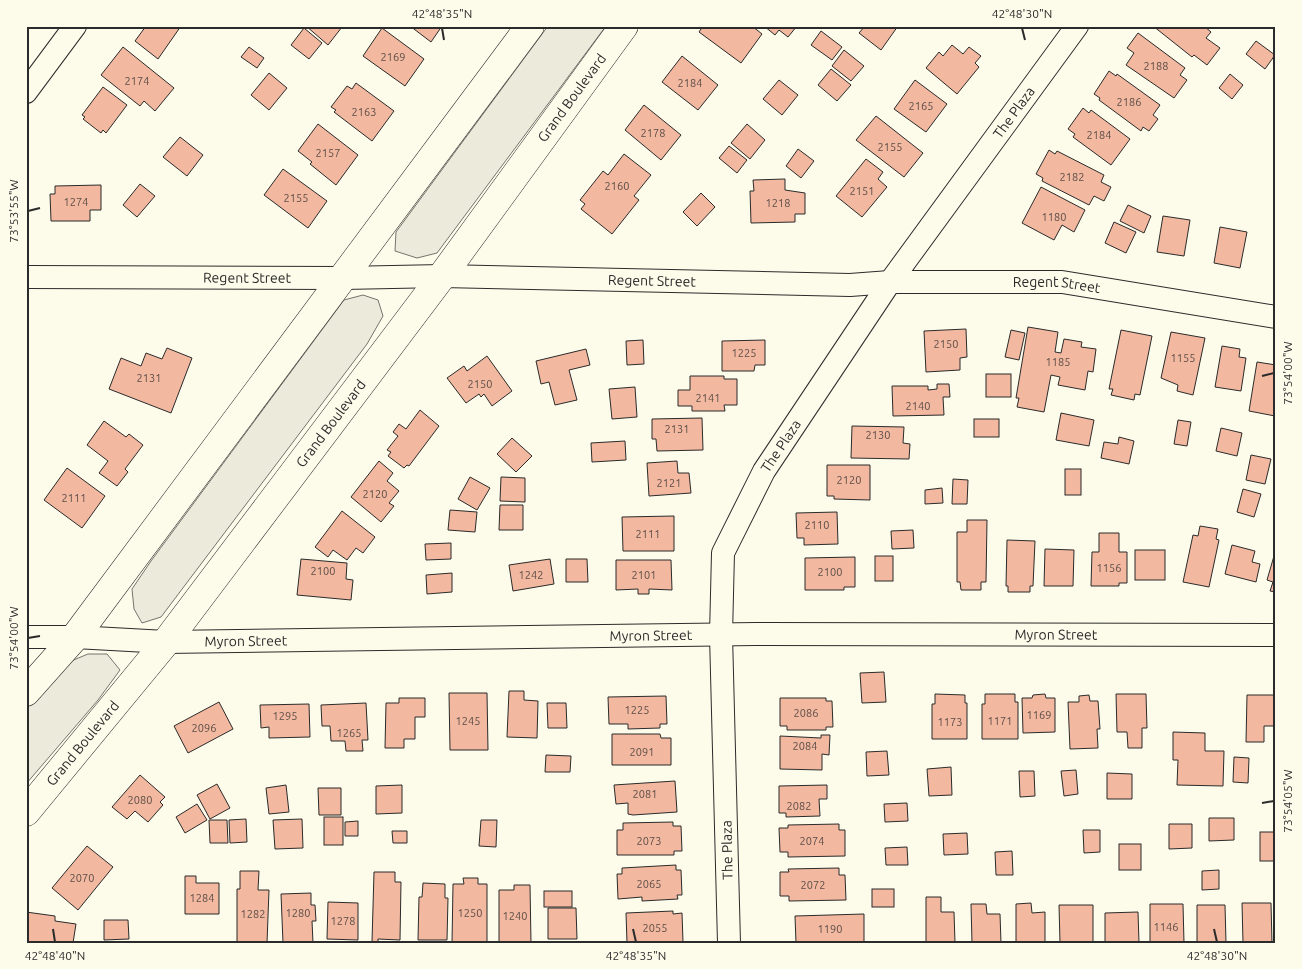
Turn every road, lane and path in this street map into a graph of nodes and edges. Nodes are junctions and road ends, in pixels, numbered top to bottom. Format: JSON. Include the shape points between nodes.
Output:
{"nodes":[{"id":1,"x":74,"y":26,"type":"edge"},
{"id":2,"x":530,"y":26,"type":"edge"},
{"id":3,"x":624,"y":26,"type":"edge"},
{"id":4,"x":1077,"y":26,"type":"edge"},
{"id":5,"x":26,"y":92,"type":"edge"},
{"id":6,"x":442,"y":276,"type":"junction"},
{"id":7,"x":26,"y":277,"type":"edge"},
{"id":8,"x":343,"y":278,"type":"junction"},
{"id":9,"x":890,"y":282,"type":"junction"},
{"id":10,"x":1276,"y":317,"type":"edge"},
{"id":11,"x":721,"y":635,"type":"junction"},
{"id":12,"x":1276,"y":635,"type":"edge"},
{"id":13,"x":26,"y":637,"type":"edge"},
{"id":14,"x":75,"y":637,"type":"junction"},
{"id":15,"x":166,"y":642,"type":"junction"},
{"id":16,"x":26,"y":692,"type":"edge"},
{"id":17,"x":26,"y":812,"type":"edge"},
{"id":18,"x":729,"y":943,"type":"edge"}],
"edges":[{"from":1,"to":5,"type":"street"},
{"from":2,"to":8,"type":"street"},
{"from":3,"to":6,"type":"street","name":"Grand Boulevard"},
{"from":4,"to":9,"type":"street","name":"The Plaza"},
{"from":6,"to":8,"type":"street","name":"Regent Street"},
{"from":6,"to":9,"type":"street","name":"Regent Street","via":[[850,285]]},
{"from":6,"to":15,"type":"street","name":"Grand Boulevard"},
{"from":7,"to":8,"type":"street","name":"Regent Street"},
{"from":8,"to":14,"type":"street"},
{"from":9,"to":10,"type":"street","name":"Regent Street","via":[[1062,282]]},
{"from":9,"to":11,"type":"street","name":"The Plaza","via":[[764,471],[723,553]]},
{"from":11,"to":12,"type":"street","name":"Myron Street"},
{"from":11,"to":15,"type":"street","name":"Myron Street"},
{"from":11,"to":18,"type":"street","name":"The Plaza"},
{"from":13,"to":14,"type":"street","name":"Myron Street"},
{"from":14,"to":15,"type":"street","name":"Myron Street"},
{"from":14,"to":16,"type":"street"},
{"from":15,"to":17,"type":"street","name":"Grand Boulevard"}]}
